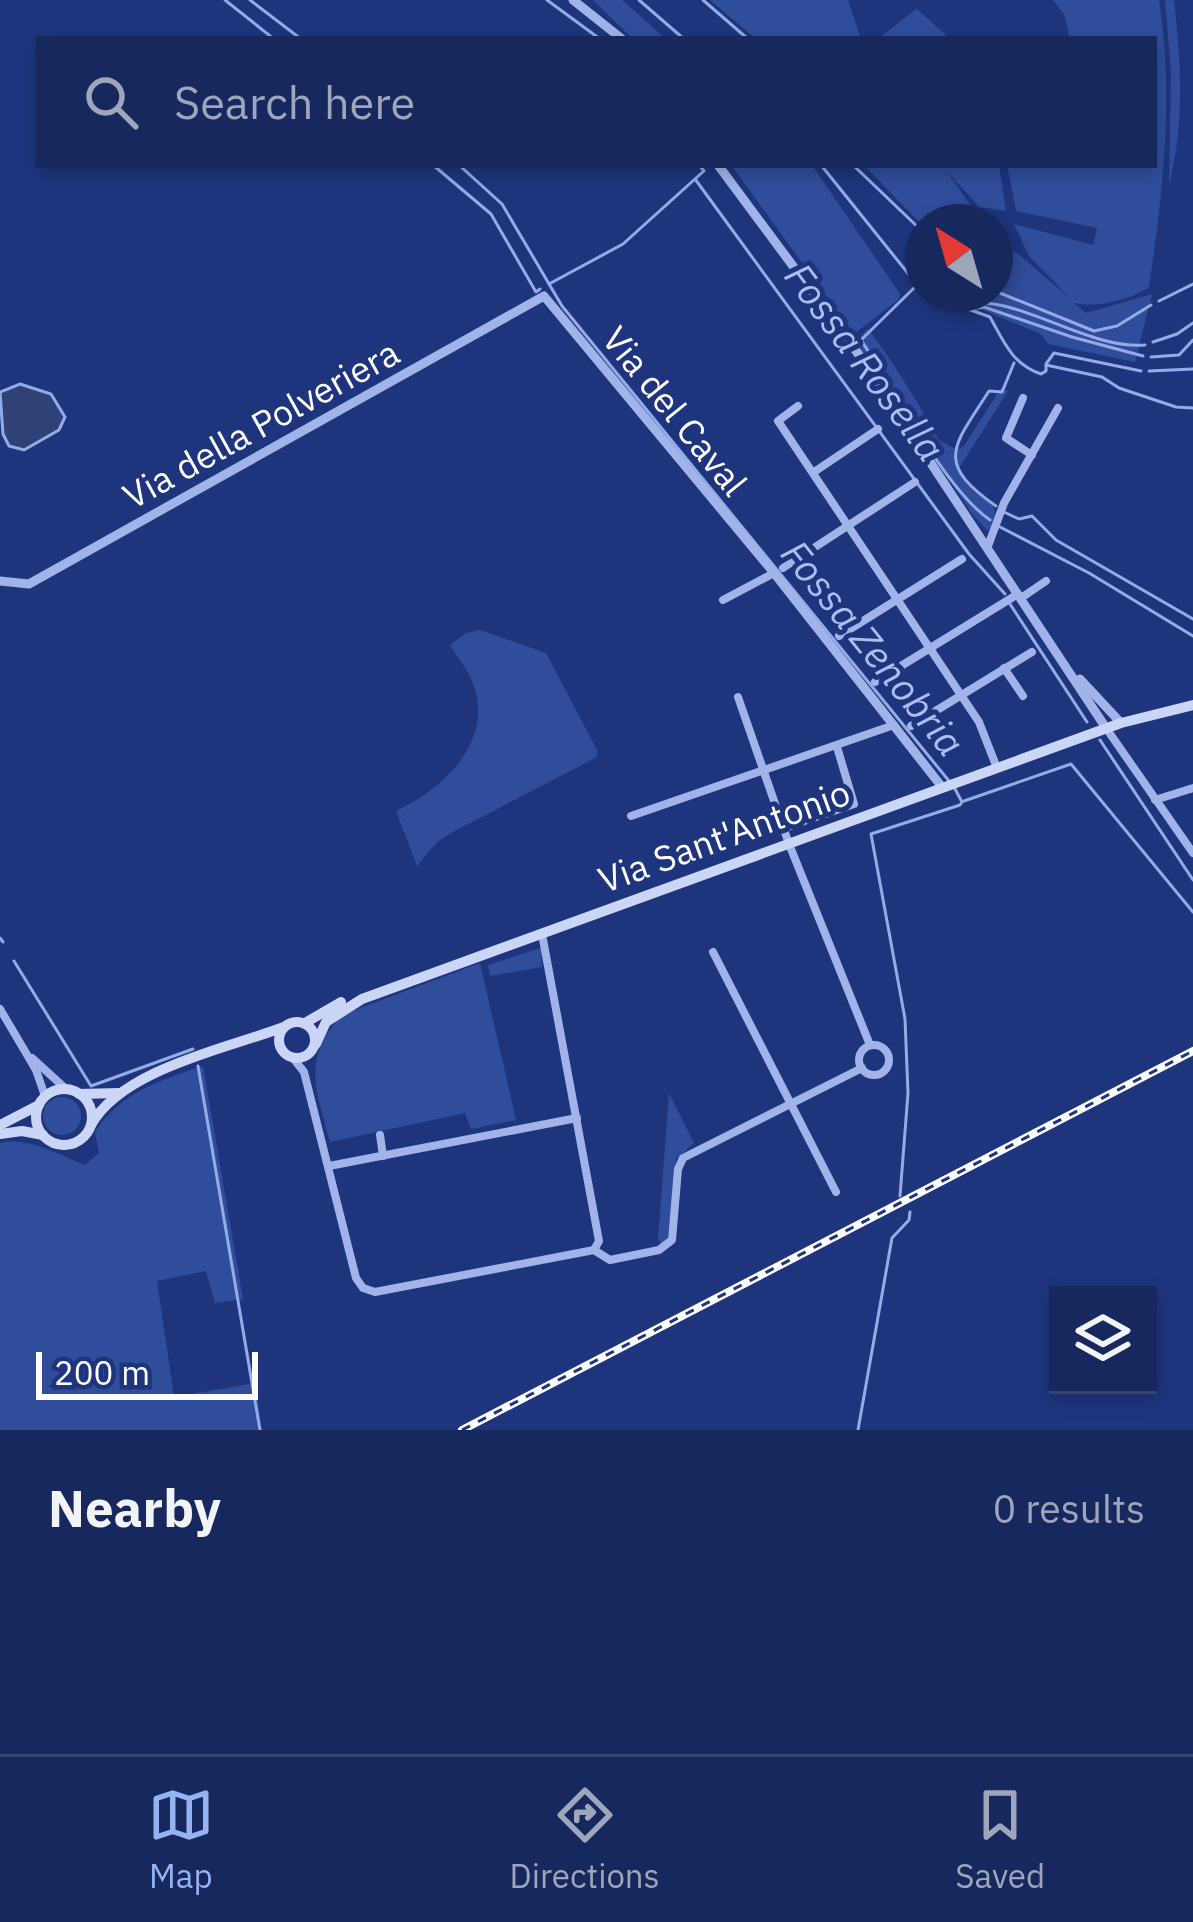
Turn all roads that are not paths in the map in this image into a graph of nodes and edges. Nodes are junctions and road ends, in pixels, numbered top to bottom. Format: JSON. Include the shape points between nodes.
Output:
{"nodes":[{"id":1,"x":573,"y":0,"type":"edge"},
{"id":2,"x":618,"y":36,"type":"edge"},
{"id":3,"x":720,"y":168,"type":"edge"},
{"id":4,"x":544,"y":296,"type":"joint"},
{"id":5,"x":1023,"y":398,"type":"dead end"},
{"id":6,"x":799,"y":406,"type":"dead end"},
{"id":7,"x":1058,"y":408,"type":"dead end"},
{"id":8,"x":878,"y":429,"type":"dead end"},
{"id":9,"x":1032,"y":455,"type":"junction"},
{"id":10,"x":814,"y":472,"type":"junction"},
{"id":11,"x":915,"y":482,"type":"dead end"},
{"id":12,"x":849,"y":526,"type":"junction"},
{"id":13,"x":988,"y":545,"type":"junction"},
{"id":14,"x":962,"y":559,"type":"dead end"},
{"id":15,"x":779,"y":571,"type":"junction"},
{"id":16,"x":1046,"y":580,"type":"dead end"},
{"id":17,"x":0,"y":581,"type":"edge"},
{"id":18,"x":1020,"y":596,"type":"junction"},
{"id":19,"x":897,"y":599,"type":"junction"},
{"id":20,"x":722,"y":600,"type":"dead end"},
{"id":21,"x":839,"y":636,"type":"dead end"},
{"id":22,"x":930,"y":649,"type":"junction"},
{"id":23,"x":1032,"y":652,"type":"dead end"},
{"id":24,"x":1004,"y":668,"type":"junction"},
{"id":25,"x":1076,"y":677,"type":"junction"},
{"id":26,"x":875,"y":682,"type":"dead end"},
{"id":27,"x":961,"y":694,"type":"junction"},
{"id":28,"x":737,"y":697,"type":"dead end"},
{"id":29,"x":1023,"y":697,"type":"dead end"},
{"id":30,"x":1193,"y":705,"type":"edge"},
{"id":31,"x":1120,"y":723,"type":"junction"},
{"id":32,"x":895,"y":725,"type":"junction"},
{"id":33,"x":911,"y":726,"type":"dead end"},
{"id":34,"x":1106,"y":728,"type":"junction"},
{"id":35,"x":837,"y":747,"type":"junction"},
{"id":36,"x":997,"y":768,"type":"junction"},
{"id":37,"x":764,"y":770,"type":"junction"},
{"id":38,"x":942,"y":788,"type":"junction"},
{"id":39,"x":1193,"y":788,"type":"edge"},
{"id":40,"x":1155,"y":800,"type":"junction"},
{"id":41,"x":632,"y":816,"type":"dead end"},
{"id":42,"x":784,"y":828,"type":"junction"},
{"id":43,"x":789,"y":844,"type":"junction"},
{"id":44,"x":1193,"y":853,"type":"edge"},
{"id":45,"x":542,"y":934,"type":"junction"},
{"id":46,"x":713,"y":952,"type":"dead end"},
{"id":47,"x":362,"y":999,"type":"junction"},
{"id":48,"x":0,"y":1010,"type":"edge"},
{"id":49,"x":305,"y":1023,"type":"junction"},
{"id":50,"x":284,"y":1027,"type":"junction"},
{"id":51,"x":232,"y":1044,"type":"junction"},
{"id":52,"x":870,"y":1046,"type":"junction"},
{"id":53,"x":312,"y":1049,"type":"junction"},
{"id":54,"x":26,"y":1053,"type":"junction"},
{"id":55,"x":288,"y":1055,"type":"junction"},
{"id":56,"x":862,"y":1068,"type":"junction"},
{"id":57,"x":304,"y":1072,"type":"junction"},
{"id":58,"x":66,"y":1089,"type":"junction"},
{"id":59,"x":123,"y":1093,"type":"junction"},
{"id":60,"x":80,"y":1094,"type":"junction"},
{"id":61,"x":42,"y":1101,"type":"junction"},
{"id":62,"x":789,"y":1103,"type":"junction"},
{"id":63,"x":577,"y":1118,"type":"junction"},
{"id":64,"x":91,"y":1125,"type":"junction"},
{"id":65,"x":0,"y":1130,"type":"edge"},
{"id":66,"x":43,"y":1135,"type":"junction"},
{"id":67,"x":380,"y":1135,"type":"dead end"},
{"id":68,"x":383,"y":1156,"type":"junction"},
{"id":69,"x":328,"y":1166,"type":"junction"},
{"id":70,"x":836,"y":1192,"type":"dead end"},
{"id":71,"x":594,"y":1250,"type":"junction"}],
"edges":[{"from":1,"to":2,"type":"street"},
{"from":3,"to":13,"type":"street"},
{"from":4,"to":15,"type":"street","name":"Via del Caval"},
{"from":4,"to":17,"type":"street","name":"Via della Polveriera","via":[[29,584]]},
{"from":5,"to":9,"type":"street","via":[[1006,438]]},
{"from":6,"to":10,"type":"street","via":[[778,421]]},
{"from":7,"to":9,"type":"street"},
{"from":8,"to":10,"type":"street"},
{"from":9,"to":13,"type":"street"},
{"from":10,"to":12,"type":"street"},
{"from":11,"to":12,"type":"street"},
{"from":12,"to":15,"type":"street"},
{"from":12,"to":19,"type":"street"},
{"from":13,"to":18,"type":"street"},
{"from":14,"to":19,"type":"street"},
{"from":15,"to":20,"type":"street"},
{"from":15,"to":32,"type":"street","name":"Via del Caval"},
{"from":16,"to":18,"type":"street"},
{"from":18,"to":22,"type":"street"},
{"from":18,"to":25,"type":"street"},
{"from":19,"to":21,"type":"street"},
{"from":19,"to":22,"type":"street"},
{"from":22,"to":26,"type":"street"},
{"from":22,"to":27,"type":"street"},
{"from":23,"to":24,"type":"street"},
{"from":24,"to":27,"type":"street"},
{"from":24,"to":29,"type":"street"},
{"from":25,"to":31,"type":"street"},
{"from":25,"to":34,"type":"street"},
{"from":27,"to":33,"type":"street"},
{"from":27,"to":36,"type":"street"},
{"from":28,"to":37,"type":"street"},
{"from":30,"to":31,"type":"main road","name":"Via Sant'Antonio"},
{"from":31,"to":34,"type":"main road","name":"Via Sant'Antonio"},
{"from":32,"to":35,"type":"street"},
{"from":32,"to":38,"type":"street","name":"Via del Caval"},
{"from":34,"to":36,"type":"main road","name":"Via Sant'Antonio"},
{"from":34,"to":40,"type":"street"},
{"from":35,"to":37,"type":"street"},
{"from":35,"to":42,"type":"street","via":[[854,804]]},
{"from":36,"to":38,"type":"main road","name":"Via Sant'Antonio"},
{"from":37,"to":41,"type":"street"},
{"from":37,"to":42,"type":"street"},
{"from":38,"to":43,"type":"main road","name":"Via Sant'Antonio"},
{"from":39,"to":40,"type":"street"},
{"from":40,"to":44,"type":"street"},
{"from":42,"to":43,"type":"street"},
{"from":43,"to":45,"type":"main road","name":"Via Sant'Antonio"},
{"from":43,"to":52,"type":"street"},
{"from":45,"to":47,"type":"main road","name":"Via Sant'Antonio"},
{"from":45,"to":63,"type":"street"},
{"from":46,"to":62,"type":"street"},
{"from":47,"to":49,"type":"main road","name":"Via Sant'Antonio"},
{"from":47,"to":53,"type":"main road","name":"Via Sant'Antonio","via":[[326,1022]]},
{"from":48,"to":54,"type":"street"},
{"from":49,"to":50,"type":"main road","name":"Via Sant'Antonio"},
{"from":49,"to":53,"type":"main road","via":[[315,1034]]},
{"from":50,"to":51,"type":"main road","name":"Via Sant'Antonio"},
{"from":50,"to":55,"type":"main road","via":[[279,1036]]},
{"from":51,"to":55,"type":"main road","name":"Via Sant'Antonio","via":[[268,1040]]},
{"from":51,"to":59,"type":"main road","name":"Via Sant'Antonio"},
{"from":52,"to":56,"type":"street","via":[[860,1055]]},
{"from":52,"to":56,"type":"street","via":[[884,1049],[889,1063],[880,1074]]},
{"from":53,"to":55,"type":"main road","name":"Via Sant'Antonio"},
{"from":53,"to":57,"type":"street"},
{"from":54,"to":58,"type":"street"},
{"from":54,"to":61,"type":"street"},
{"from":55,"to":57,"type":"street"},
{"from":56,"to":62,"type":"street"},
{"from":57,"to":69,"type":"street"},
{"from":58,"to":60,"type":"main road","name":"Via Sant'Antonio"},
{"from":58,"to":61,"type":"main road"},
{"from":59,"to":60,"type":"main road","name":"Via Sant'Antonio"},
{"from":59,"to":64,"type":"main road","name":"Via Sant'Antonio"},
{"from":60,"to":64,"type":"main road"},
{"from":61,"to":65,"type":"main road"},
{"from":61,"to":66,"type":"main road","via":[[36,1121]]},
{"from":62,"to":70,"type":"street"},
{"from":62,"to":71,"type":"street","via":[[683,1159],[668,1244],[610,1260]]},
{"from":63,"to":68,"type":"street"},
{"from":63,"to":71,"type":"street","via":[[599,1241]]},
{"from":64,"to":66,"type":"main road","via":[[74,1143]]},
{"from":65,"to":66,"type":"main road"},
{"from":67,"to":68,"type":"street"},
{"from":68,"to":69,"type":"street"},
{"from":69,"to":71,"type":"street","via":[[356,1278],[375,1292]]}]}
